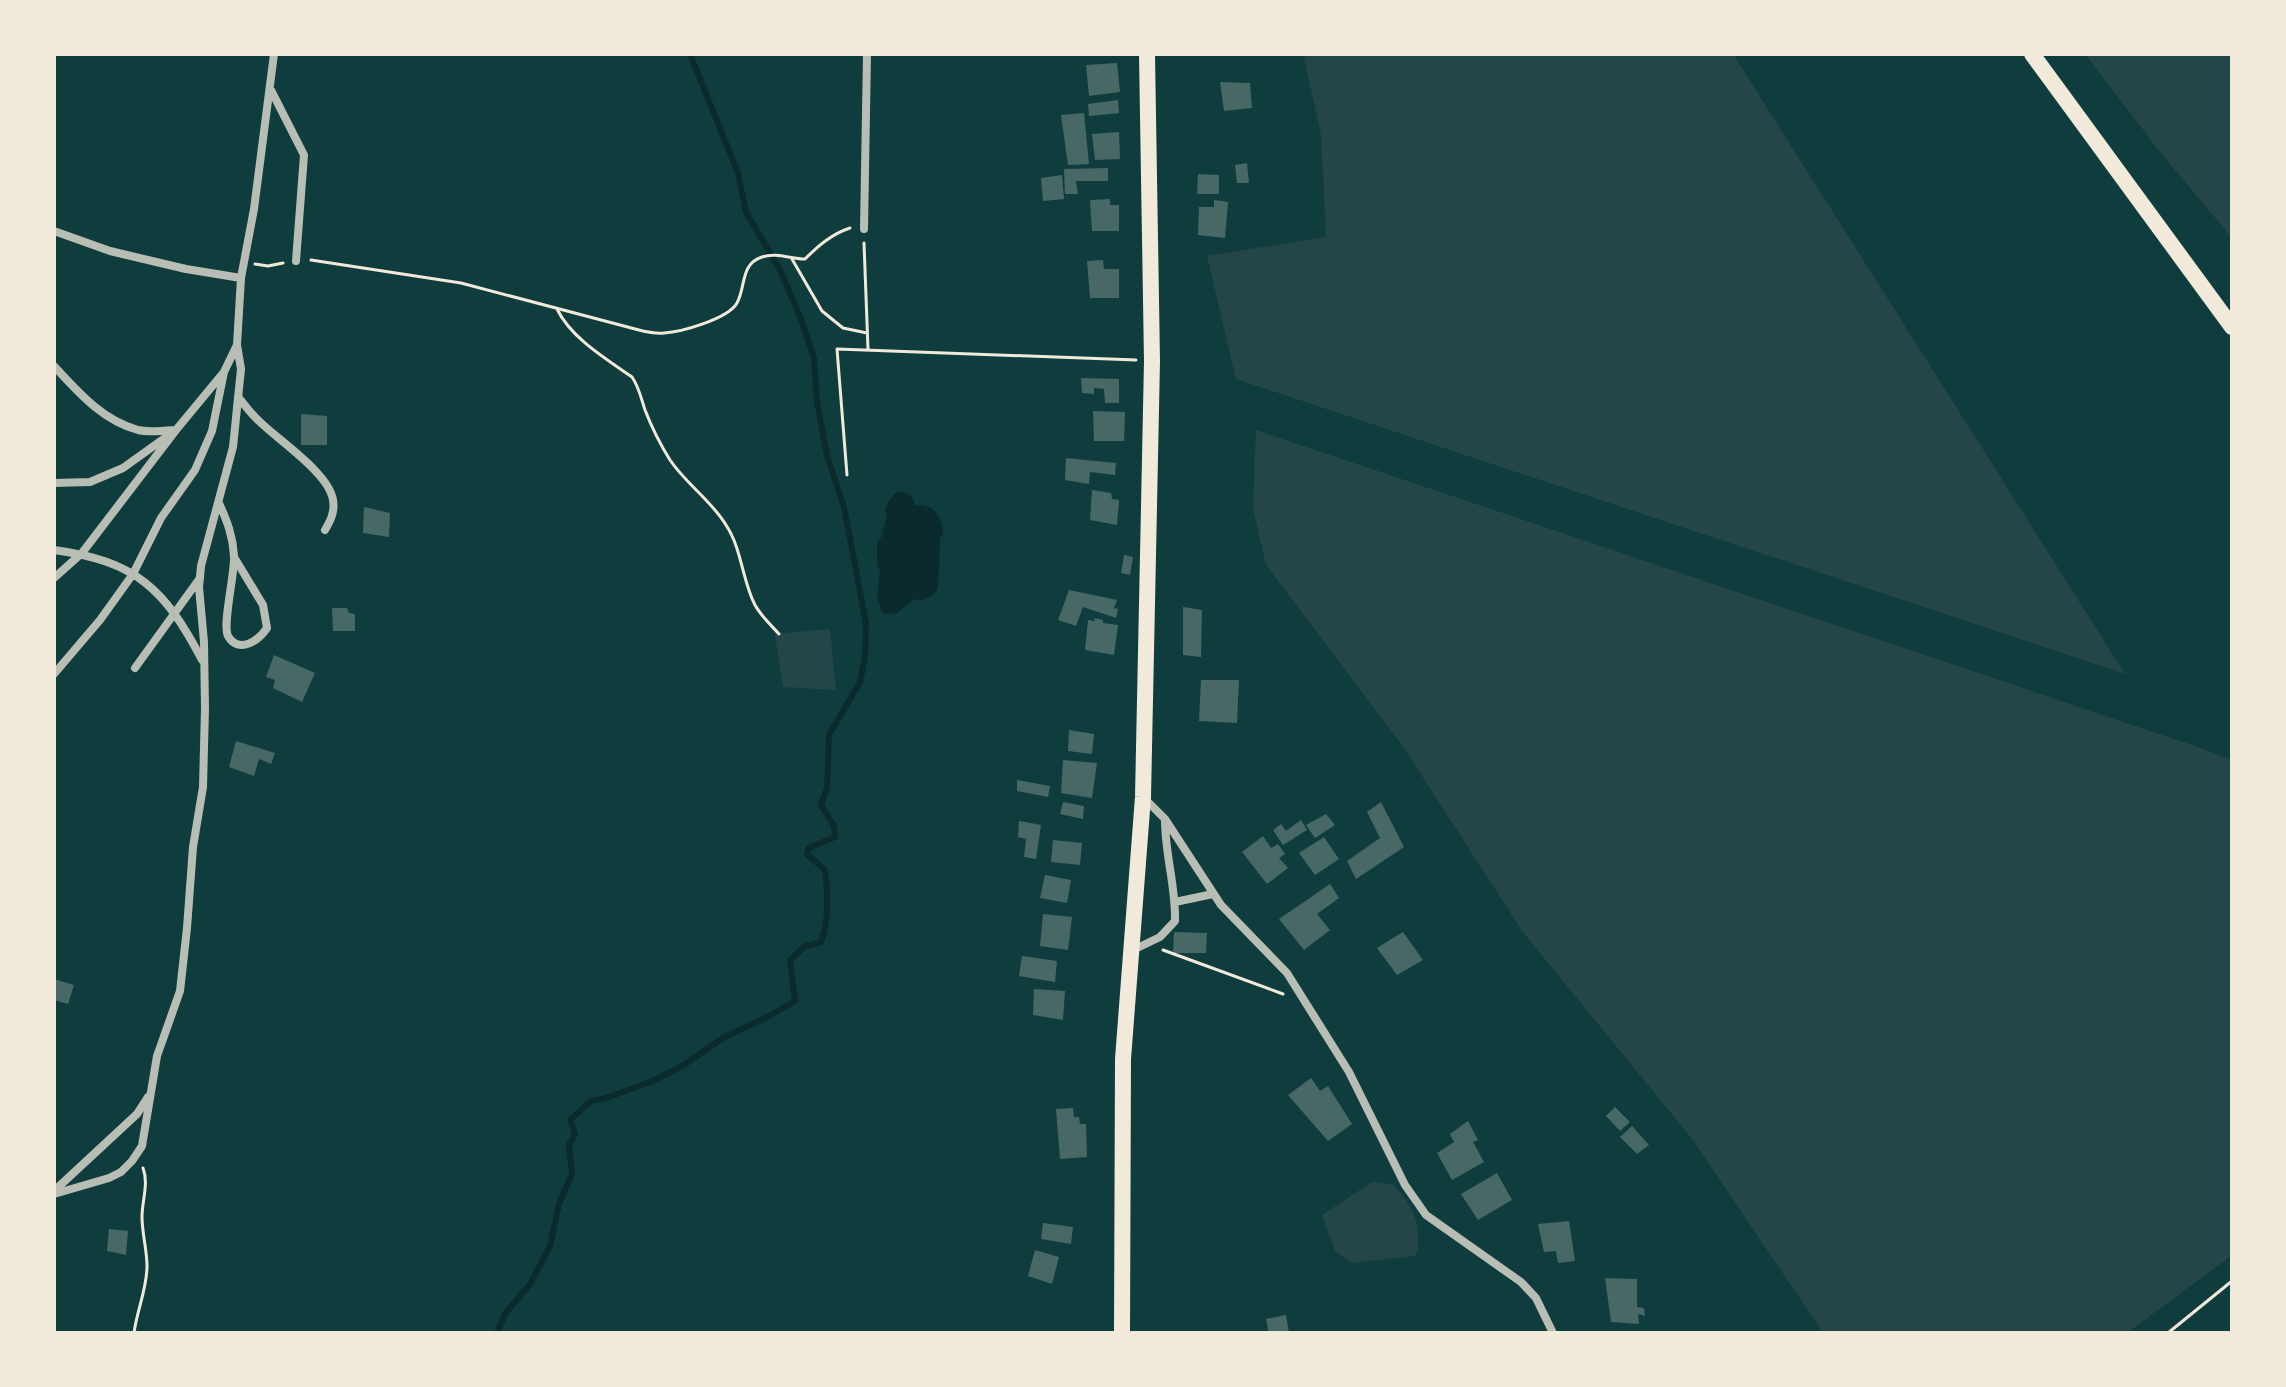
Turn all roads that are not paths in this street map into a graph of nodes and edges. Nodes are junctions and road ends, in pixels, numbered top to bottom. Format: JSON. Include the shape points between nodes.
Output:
{"nodes":[{"id":1,"x":274,"y":54,"type":"edge"},
{"id":2,"x":867,"y":54,"type":"edge"},
{"id":3,"x":1147,"y":54,"type":"edge"},
{"id":4,"x":2032,"y":54,"type":"edge"},
{"id":5,"x":271,"y":89,"type":"junction"},
{"id":6,"x":864,"y":229,"type":"road end"},
{"id":7,"x":54,"y":231,"type":"edge"},
{"id":8,"x":296,"y":261,"type":"road end"},
{"id":9,"x":241,"y":278,"type":"junction"},
{"id":10,"x":2232,"y":327,"type":"edge"},
{"id":11,"x":237,"y":345,"type":"junction"},
{"id":12,"x":54,"y":366,"type":"edge"},
{"id":13,"x":224,"y":372,"type":"junction"},
{"id":14,"x":238,"y":397,"type":"junction"},
{"id":15,"x":176,"y":430,"type":"junction"},
{"id":16,"x":54,"y":483,"type":"edge"},
{"id":17,"x":218,"y":502,"type":"junction"},
{"id":18,"x":325,"y":530,"type":"dead end"},
{"id":19,"x":54,"y":550,"type":"edge"},
{"id":20,"x":82,"y":553,"type":"junction"},
{"id":21,"x":234,"y":557,"type":"junction"},
{"id":22,"x":133,"y":574,"type":"junction"},
{"id":23,"x":200,"y":577,"type":"junction"},
{"id":24,"x":54,"y":578,"type":"edge"},
{"id":25,"x":175,"y":614,"type":"junction"},
{"id":26,"x":204,"y":665,"type":"junction"},
{"id":27,"x":135,"y":668,"type":"dead end"},
{"id":28,"x":54,"y":674,"type":"edge"},
{"id":29,"x":1143,"y":797,"type":"junction"},
{"id":30,"x":1165,"y":819,"type":"junction"},
{"id":31,"x":1213,"y":894,"type":"junction"},
{"id":32,"x":1175,"y":902,"type":"junction"},
{"id":33,"x":1139,"y":948,"type":"junction"},
{"id":34,"x":151,"y":1093,"type":"junction"},
{"id":35,"x":54,"y":1192,"type":"edge"},
{"id":36,"x":1122,"y":1333,"type":"edge"},
{"id":37,"x":1553,"y":1333,"type":"edge"}],
"edges":[{"from":1,"to":5,"type":"street"},
{"from":2,"to":6,"type":"street"},
{"from":3,"to":29,"type":"main road","via":[[1152,361]]},
{"from":4,"to":10,"type":"main road"},
{"from":5,"to":8,"type":"street","via":[[304,155]]},
{"from":5,"to":9,"type":"street"},
{"from":7,"to":9,"type":"street","via":[[110,251]]},
{"from":9,"to":11,"type":"street"},
{"from":11,"to":13,"type":"street"},
{"from":11,"to":14,"type":"street"},
{"from":12,"to":15,"type":"street","via":[[108,418],[141,431]]},
{"from":13,"to":15,"type":"street"},
{"from":13,"to":22,"type":"street","via":[[212,431],[195,470],[161,518]]},
{"from":14,"to":17,"type":"street","via":[[233,447]]},
{"from":14,"to":18,"type":"street","via":[[330,489],[332,519]]},
{"from":15,"to":16,"type":"street","via":[[123,468],[90,482]]},
{"from":15,"to":20,"type":"street"},
{"from":17,"to":21,"type":"street","via":[[230,527]]},
{"from":17,"to":23,"type":"street"},
{"from":19,"to":20,"type":"street"},
{"from":20,"to":22,"type":"street"},
{"from":20,"to":24,"type":"street"},
{"from":21,"to":21,"type":"street","via":[[225,626],[228,637],[238,644],[251,644],[267,628],[263,605]]},
{"from":22,"to":25,"type":"street"},
{"from":22,"to":28,"type":"street"},
{"from":23,"to":25,"type":"street"},
{"from":23,"to":26,"type":"street"},
{"from":25,"to":26,"type":"street"},
{"from":25,"to":27,"type":"street"},
{"from":26,"to":34,"type":"street","via":[[203,787],[186,944],[180,991],[157,1056]]},
{"from":29,"to":30,"type":"street"},
{"from":29,"to":33,"type":"main road"},
{"from":30,"to":31,"type":"street"},
{"from":30,"to":32,"type":"street"},
{"from":31,"to":32,"type":"street"},
{"from":31,"to":37,"type":"street","via":[[1287,973],[1349,1072],[1405,1185],[1426,1215],[1521,1282],[1536,1298]]},
{"from":32,"to":33,"type":"street","via":[[1175,921]]},
{"from":33,"to":36,"type":"main road","via":[[1123,1059]]},
{"from":34,"to":35,"type":"street","via":[[137,1114]]},
{"from":34,"to":35,"type":"street","via":[[142,1146],[132,1161],[109,1178]]}]}
